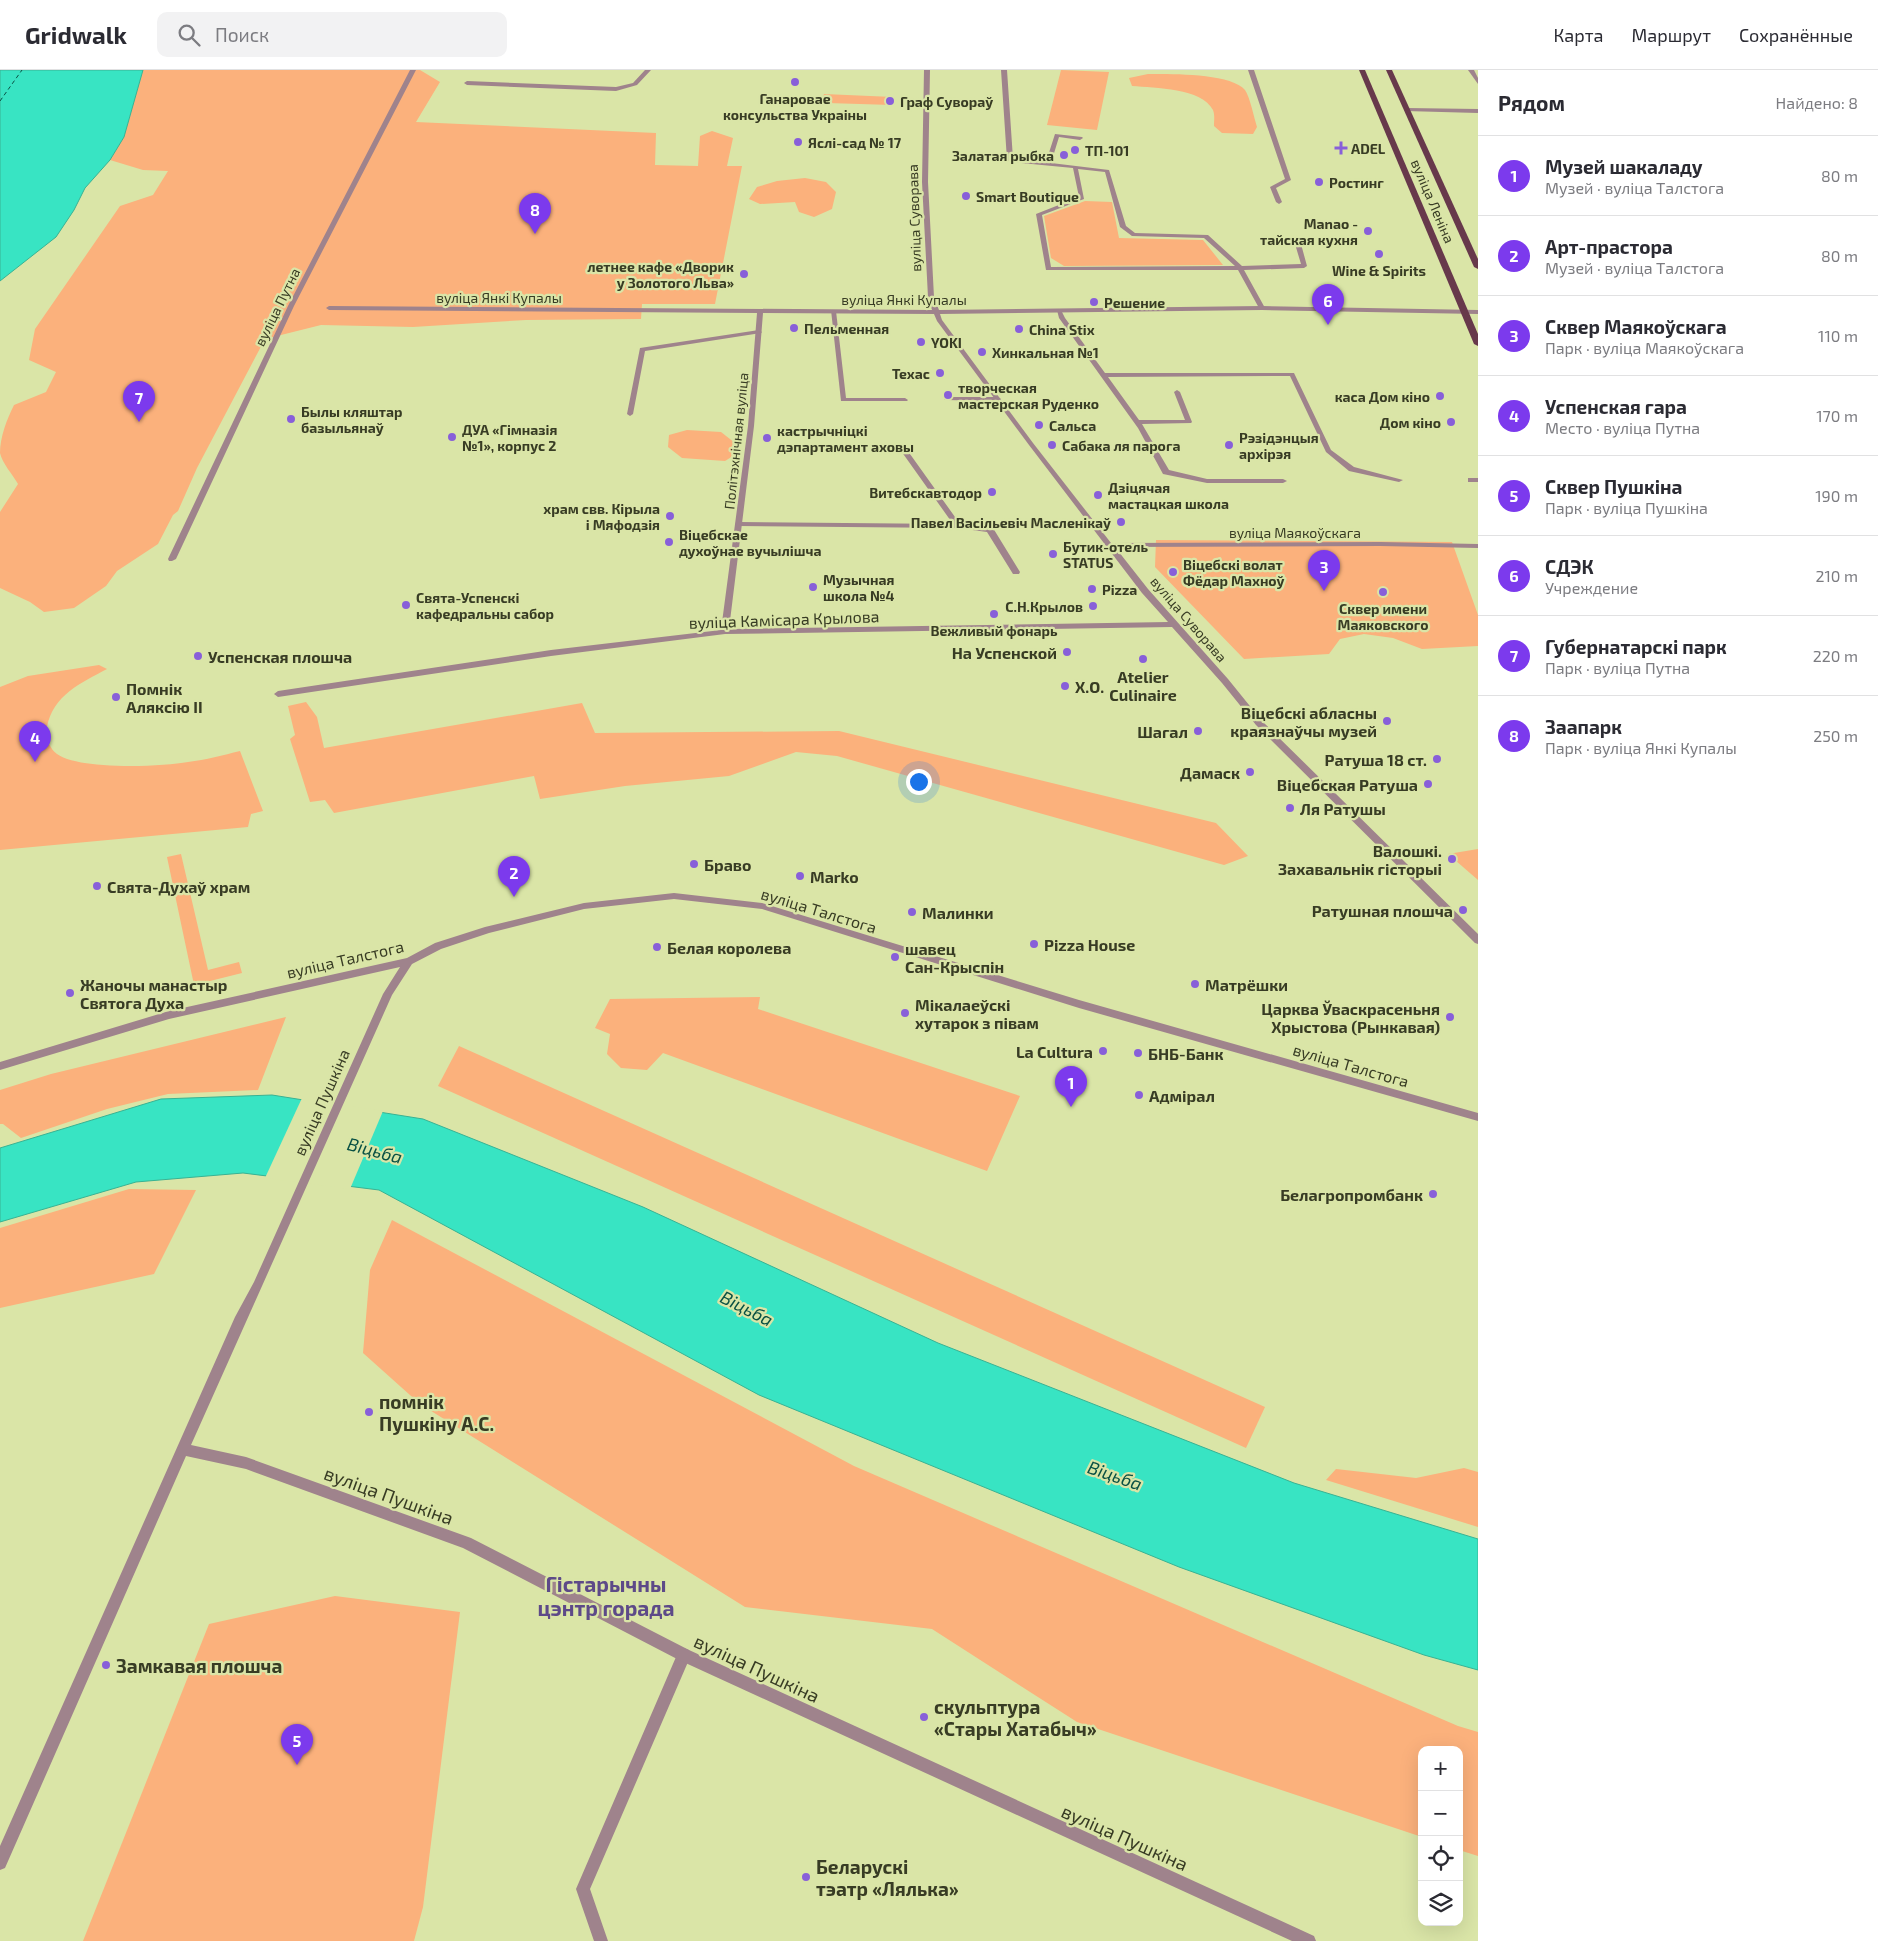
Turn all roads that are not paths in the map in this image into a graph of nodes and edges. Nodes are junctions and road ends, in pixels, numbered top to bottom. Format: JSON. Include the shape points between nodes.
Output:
{"nodes":[{"id":1,"x":412,"y":70,"type":"edge"},
{"id":2,"x":648,"y":70,"type":"edge"},
{"id":3,"x":927,"y":70,"type":"edge"},
{"id":4,"x":1004,"y":70,"type":"edge"},
{"id":5,"x":1251,"y":70,"type":"edge"},
{"id":6,"x":1362,"y":70,"type":"edge"},
{"id":7,"x":1389,"y":70,"type":"edge"},
{"id":8,"x":1471,"y":70,"type":"edge"},
{"id":9,"x":1478,"y":82,"type":"edge"},
{"id":10,"x":466,"y":84,"type":"dead end"},
{"id":11,"x":1407,"y":110,"type":"junction"},
{"id":12,"x":1478,"y":111,"type":"edge"},
{"id":13,"x":1080,"y":138,"type":"dead end"},
{"id":14,"x":1048,"y":164,"type":"junction"},
{"id":15,"x":1075,"y":167,"type":"junction"},
{"id":16,"x":1279,"y":202,"type":"dead end"},
{"id":17,"x":1298,"y":244,"type":"dead end"},
{"id":18,"x":1478,"y":267,"type":"edge"},
{"id":19,"x":1240,"y":268,"type":"junction"},
{"id":20,"x":329,"y":308,"type":"dead end"},
{"id":21,"x":1262,"y":308,"type":"junction"},
{"id":22,"x":760,"y":311,"type":"junction"},
{"id":23,"x":1060,"y":311,"type":"junction"},
{"id":24,"x":832,"y":312,"type":"junction"},
{"id":25,"x":936,"y":312,"type":"junction"},
{"id":26,"x":1465,"y":312,"type":"junction"},
{"id":27,"x":1478,"y":312,"type":"edge"},
{"id":28,"x":759,"y":332,"type":"junction"},
{"id":29,"x":1478,"y":344,"type":"edge"},
{"id":30,"x":1103,"y":375,"type":"junction"},
{"id":31,"x":1177,"y":392,"type":"dead end"},
{"id":32,"x":998,"y":399,"type":"junction"},
{"id":33,"x":905,"y":400,"type":"dead end"},
{"id":34,"x":947,"y":400,"type":"dead end"},
{"id":35,"x":630,"y":414,"type":"dead end"},
{"id":36,"x":1137,"y":422,"type":"junction"},
{"id":37,"x":903,"y":448,"type":"dead end"},
{"id":38,"x":1398,"y":480,"type":"dead end"},
{"id":39,"x":1283,"y":481,"type":"dead end"},
{"id":40,"x":739,"y":524,"type":"junction"},
{"id":41,"x":958,"y":526,"type":"junction"},
{"id":42,"x":1111,"y":545,"type":"junction"},
{"id":43,"x":1478,"y":546,"type":"edge"},
{"id":44,"x":172,"y":559,"type":"dead end"},
{"id":45,"x":1016,"y":572,"type":"dead end"},
{"id":46,"x":1175,"y":624,"type":"junction"},
{"id":47,"x":726,"y":632,"type":"junction"},
{"id":48,"x":278,"y":694,"type":"dead end"},
{"id":49,"x":1478,"y":940,"type":"edge"},
{"id":50,"x":409,"y":961,"type":"junction"},
{"id":51,"x":0,"y":1066,"type":"edge"},
{"id":52,"x":1478,"y":1116,"type":"edge"},
{"id":53,"x":183,"y":1449,"type":"junction"},
{"id":54,"x":684,"y":1655,"type":"junction"},
{"id":55,"x":0,"y":1863,"type":"edge"},
{"id":56,"x":601,"y":1941,"type":"edge"},
{"id":57,"x":1309,"y":1941,"type":"edge"}],
"edges":[{"from":1,"to":44,"type":"street","name":"вуліца Путна","via":[[291,306]]},
{"from":2,"to":10,"type":"street","via":[[635,84],[616,89]]},
{"from":3,"to":25,"type":"street","name":"вуліца Суворава","via":[[925,182],[932,297]]},
{"from":4,"to":14,"type":"street","via":[[1010,160]]},
{"from":5,"to":16,"type":"street","via":[[1288,180],[1273,187]]},
{"from":6,"to":26,"type":"main road","name":"вуліца Леніна"},
{"from":7,"to":11,"type":"main road","name":"вуліца Леніна"},
{"from":8,"to":9,"type":"street"},
{"from":11,"to":12,"type":"street"},
{"from":11,"to":18,"type":"main road","name":"вуліца Леніна"},
{"from":13,"to":14,"type":"street","via":[[1057,135]]},
{"from":14,"to":15,"type":"street"},
{"from":15,"to":19,"type":"street","via":[[1107,171],[1123,227],[1134,236],[1206,236]]},
{"from":15,"to":19,"type":"street","via":[[1082,198],[1039,214],[1048,269]]},
{"from":17,"to":19,"type":"street","via":[[1304,266]]},
{"from":19,"to":21,"type":"street"},
{"from":20,"to":22,"type":"street","name":"вуліца Янкі Купалы"},
{"from":21,"to":23,"type":"street","name":"вуліца Янкі Купалы"},
{"from":21,"to":26,"type":"street","name":"вуліца Янкі Купалы"},
{"from":22,"to":24,"type":"street","name":"вуліца Янкі Купалы"},
{"from":22,"to":28,"type":"street","name":"Політэхнічная вуліца"},
{"from":23,"to":25,"type":"street","name":"вуліца Янкі Купалы"},
{"from":23,"to":30,"type":"street"},
{"from":24,"to":25,"type":"street","name":"вуліца Янкі Купалы"},
{"from":24,"to":33,"type":"street","via":[[843,400]]},
{"from":25,"to":32,"type":"street","name":"вуліца Суворава"},
{"from":26,"to":27,"type":"street","name":"вуліца Янкі Купалы"},
{"from":26,"to":29,"type":"main road","name":"вуліца Леніна"},
{"from":28,"to":35,"type":"street","via":[[642,349]]},
{"from":28,"to":40,"type":"street","name":"Політэхнічная вуліца"},
{"from":30,"to":36,"type":"street"},
{"from":30,"to":38,"type":"street","via":[[1292,374],[1328,450],[1352,469]]},
{"from":31,"to":36,"type":"street","via":[[1189,422]]},
{"from":32,"to":34,"type":"street"},
{"from":32,"to":42,"type":"street","name":"вуліца Суворава"},
{"from":36,"to":39,"type":"street","via":[[1166,472],[1207,481]]},
{"from":37,"to":41,"type":"street"},
{"from":40,"to":41,"type":"street"},
{"from":40,"to":47,"type":"street","name":"Політэхнічная вуліца"},
{"from":41,"to":45,"type":"street","via":[[990,530]]},
{"from":42,"to":43,"type":"street","name":"вуліца Маякоўскага"},
{"from":42,"to":46,"type":"street","name":"вуліца Суворава","via":[[1145,591]]},
{"from":46,"to":47,"type":"street","name":"вуліца Камісара Крылова"},
{"from":46,"to":49,"type":"street","name":"вуліца Суворава","via":[[1259,723]]},
{"from":47,"to":48,"type":"street","name":"вуліца Камісара Крылова","via":[[551,653]]},
{"from":50,"to":51,"type":"street","name":"вуліца Талстога","via":[[169,1014]]},
{"from":50,"to":52,"type":"street","name":"вуліца Талстога","via":[[438,946],[488,930],[584,906],[674,896],[762,906],[1070,1001]]},
{"from":50,"to":53,"type":"street","name":"вуліца Пушкіна","via":[[388,994]]},
{"from":53,"to":54,"type":"street","name":"вуліца Пушкіна","via":[[246,1464],[466,1542]]},
{"from":53,"to":55,"type":"street","name":"вуліца Пушкіна"},
{"from":54,"to":56,"type":"street","via":[[583,1889]]},
{"from":54,"to":57,"type":"street","name":"вуліца Пушкіна"}]}
